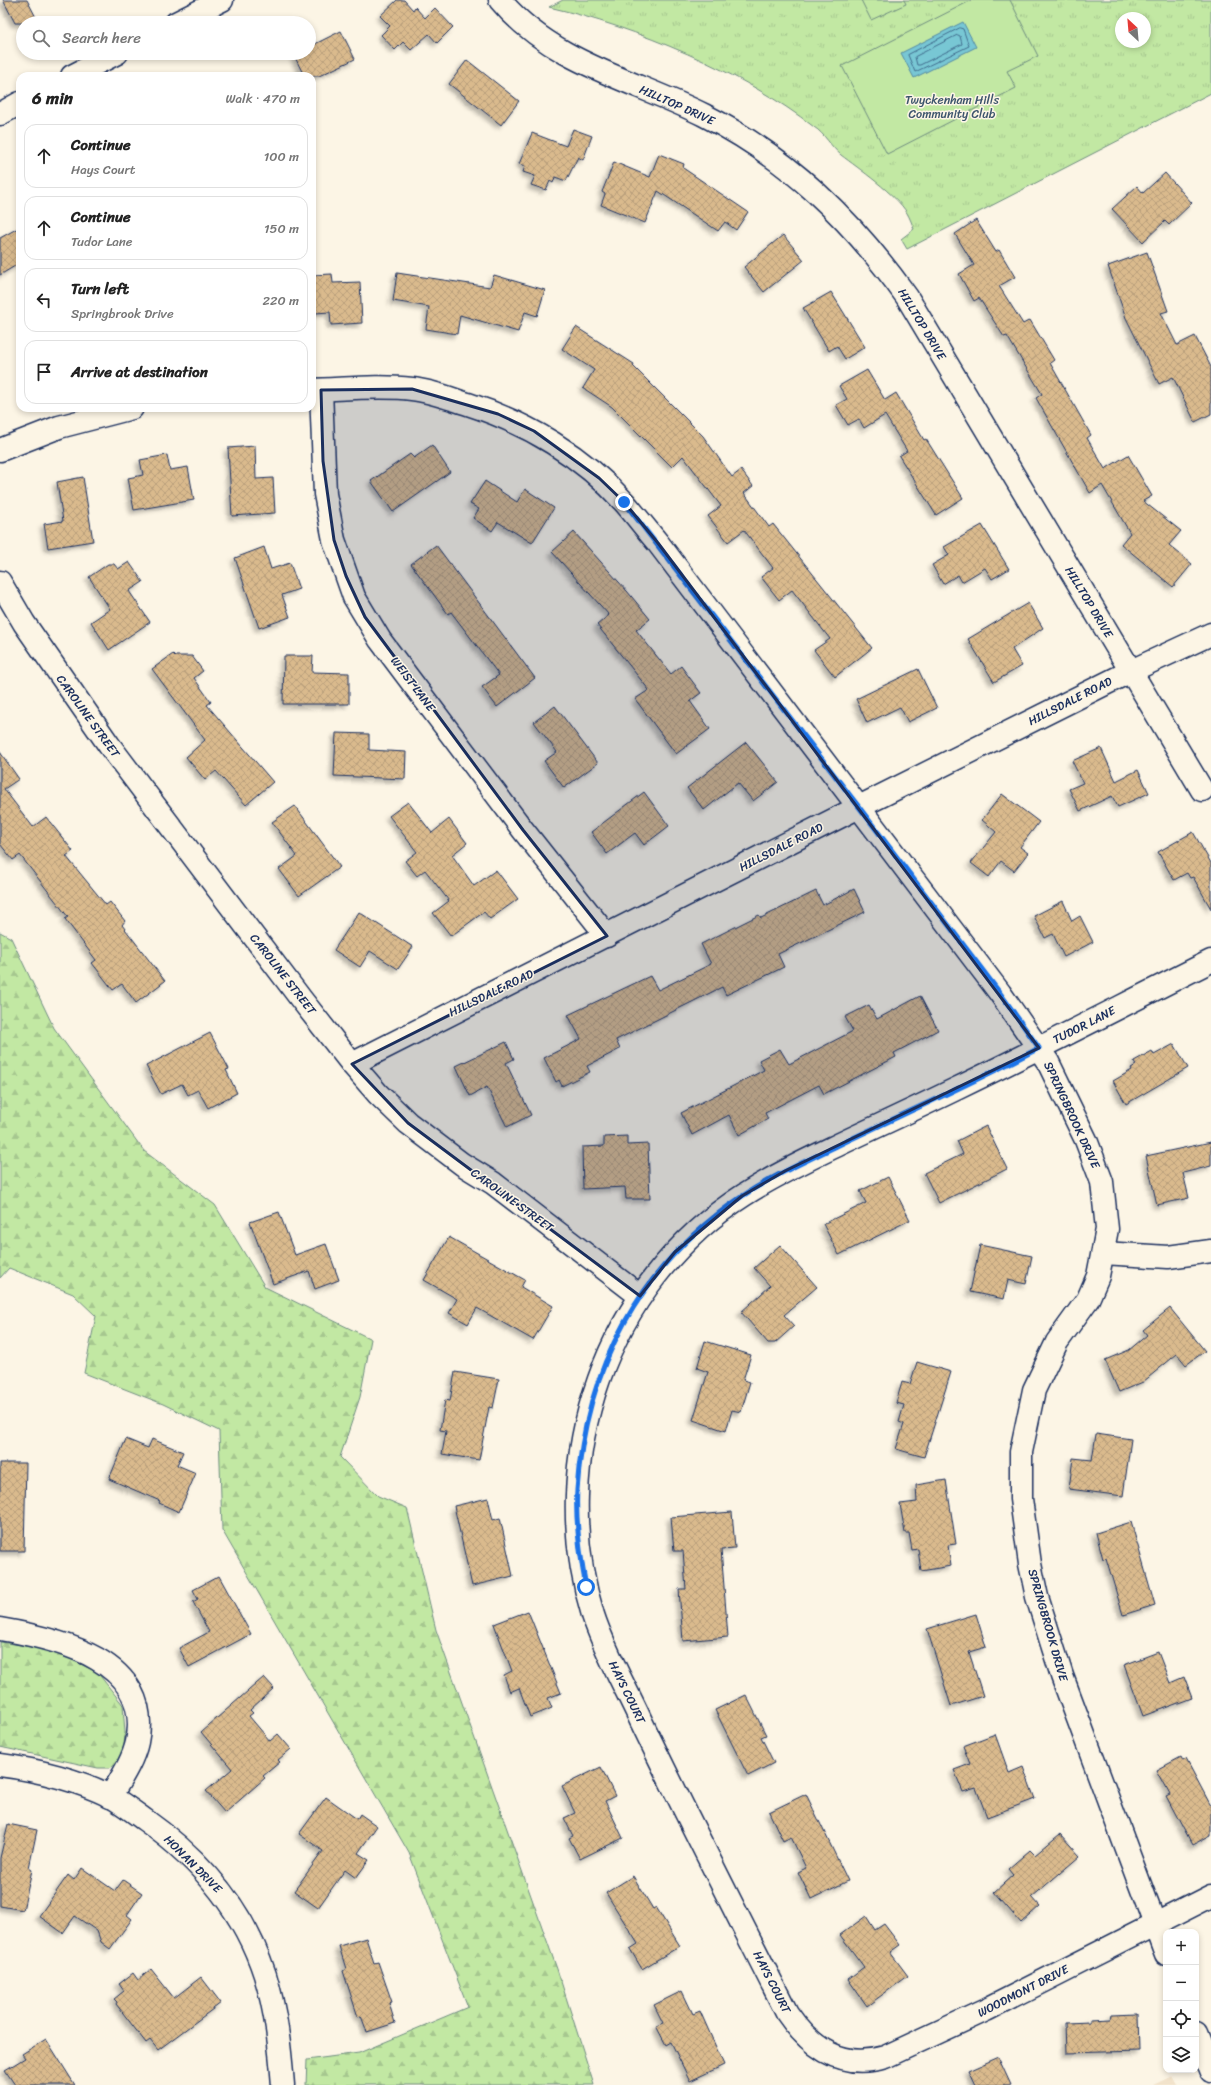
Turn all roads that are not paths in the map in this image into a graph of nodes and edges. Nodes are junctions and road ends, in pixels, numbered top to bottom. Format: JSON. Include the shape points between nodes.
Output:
{"nodes":[{"id":1,"x":500,"y":0,"type":"edge"},
{"id":2,"x":209,"y":3,"type":"edge"},
{"id":3,"x":188,"y":16,"type":"edge"},
{"id":4,"x":103,"y":60,"type":"edge"},
{"id":5,"x":80,"y":72,"type":"edge"},
{"id":6,"x":16,"y":105,"type":"edge"},
{"id":7,"x":0,"y":114,"type":"edge"},
{"id":8,"x":316,"y":390,"type":"edge"},
{"id":9,"x":117,"y":412,"type":"edge"},
{"id":10,"x":0,"y":450,"type":"edge"},
{"id":11,"x":0,"y":582,"type":"edge"},
{"id":12,"x":1211,"y":634,"type":"edge"},
{"id":13,"x":1131,"y":671,"type":"junction"},
{"id":14,"x":1202,"y":790,"type":"dead end"},
{"id":15,"x":859,"y":807,"type":"junction"},
{"id":16,"x":607,"y":936,"type":"junction"},
{"id":17,"x":1211,"y":961,"type":"edge"},
{"id":18,"x":1039,"y":1048,"type":"junction"},
{"id":19,"x":352,"y":1064,"type":"junction"},
{"id":20,"x":1211,"y":1251,"type":"edge"},
{"id":21,"x":1103,"y":1254,"type":"junction"},
{"id":22,"x":640,"y":1296,"type":"junction"},
{"id":23,"x":0,"y":1629,"type":"edge"},
{"id":24,"x":0,"y":1765,"type":"edge"},
{"id":25,"x":110,"y":1797,"type":"junction"},
{"id":26,"x":1211,"y":1896,"type":"edge"},
{"id":27,"x":1155,"y":1923,"type":"junction"},
{"id":28,"x":1163,"y":1946,"type":"edge"},
{"id":29,"x":1197,"y":2037,"type":"edge"},
{"id":30,"x":828,"y":2053,"type":"joint"},
{"id":31,"x":1211,"y":2071,"type":"edge"},
{"id":32,"x":283,"y":2085,"type":"edge"}],
"edges":[{"from":1,"to":13,"type":"street","name":"HILLTOP DRIVE","via":[[529,28],[558,49],[589,66],[703,115],[770,153],[801,178],[858,234],[907,297]]},
{"from":2,"to":3,"type":"street"},
{"from":4,"to":5,"type":"street"},
{"from":6,"to":7,"type":"street"},
{"from":8,"to":15,"type":"street","name":"SPRINGBROOK DRIVE","via":[[377,387],[412,389],[436,394],[498,414],[534,431],[566,452],[624,502]]},
{"from":8,"to":16,"type":"street","name":"WEIST LANE","via":[[325,494],[334,540],[354,597],[380,640],[523,830]]},
{"from":9,"to":10,"type":"street","via":[[59,427]]},
{"from":11,"to":19,"type":"street","name":"CAROLINE STREET","via":[[24,623],[110,746]]},
{"from":12,"to":13,"type":"street","name":"HILLSDALE ROAD"},
{"from":13,"to":14,"type":"street","name":"HILLTOP DRIVE"},
{"from":13,"to":15,"type":"street","name":"HILLSDALE ROAD"},
{"from":15,"to":16,"type":"street","name":"HILLSDALE ROAD"},
{"from":15,"to":18,"type":"street","name":"SPRINGBROOK DRIVE"},
{"from":16,"to":19,"type":"street","name":"HILLSDALE ROAD"},
{"from":17,"to":18,"type":"street","name":"TUDOR LANE"},
{"from":18,"to":21,"type":"street","name":"SPRINGBROOK DRIVE","via":[[1086,1140],[1102,1182],[1107,1229]]},
{"from":18,"to":22,"type":"street","name":"TUDOR LANE","via":[[786,1171],[742,1196],[675,1252]]},
{"from":19,"to":22,"type":"street","name":"CAROLINE STREET","via":[[408,1123],[462,1164],[493,1183]]},
{"from":20,"to":21,"type":"street","via":[[1168,1257]]},
{"from":21,"to":27,"type":"street","name":"SPRINGBROOK DRIVE","via":[[1098,1276],[1088,1299],[1057,1342],[1034,1390],[1021,1452],[1021,1499],[1036,1590],[1062,1676]]},
{"from":22,"to":30,"type":"street","name":"HAYS COURT","via":[[620,1327],[604,1364],[587,1420],[577,1490],[577,1517],[586,1587],[602,1642],[787,2013],[800,2032]]},
{"from":23,"to":25,"type":"street","via":[[36,1635],[89,1654],[104,1662],[122,1680],[132,1695],[138,1715],[137,1742],[128,1766]]},
{"from":24,"to":25,"type":"street","name":"HONAN DRIVE","via":[[40,1771]]},
{"from":25,"to":32,"type":"street","name":"HONAN DRIVE","via":[[173,1840],[219,1887],[238,1915],[265,1974],[280,2036]]},
{"from":26,"to":27,"type":"street","name":"WOODMONT DRIVE"},
{"from":27,"to":28,"type":"street","name":"SPRINGBROOK DRIVE"},
{"from":27,"to":30,"type":"street","name":"WOODMONT DRIVE","via":[[986,2010],[885,2057],[869,2062],[849,2060]]},
{"from":29,"to":31,"type":"street"}]}
